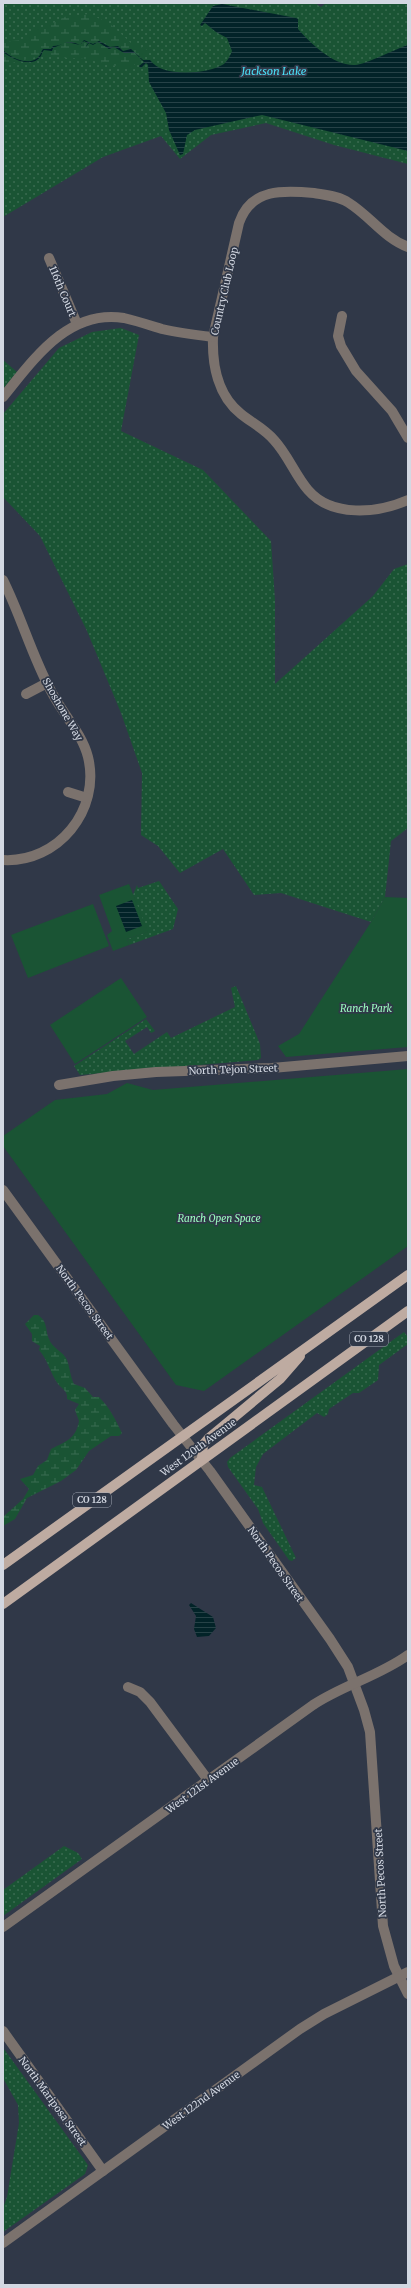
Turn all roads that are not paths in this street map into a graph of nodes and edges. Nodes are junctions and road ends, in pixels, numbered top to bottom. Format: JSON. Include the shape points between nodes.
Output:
{"nodes":[{"id":1,"x":408,"y":247,"type":"edge"},
{"id":2,"x":49,"y":258,"type":"dead end"},
{"id":3,"x":342,"y":316,"type":"dead end"},
{"id":4,"x":77,"y":324,"type":"junction"},
{"id":5,"x":213,"y":337,"type":"junction"},
{"id":6,"x":3,"y":397,"type":"edge"},
{"id":7,"x":408,"y":438,"type":"edge"},
{"id":8,"x":408,"y":500,"type":"edge"},
{"id":9,"x":3,"y":580,"type":"edge"},
{"id":10,"x":47,"y":683,"type":"junction"},
{"id":11,"x":26,"y":694,"type":"dead end"},
{"id":12,"x":68,"y":792,"type":"dead end"},
{"id":13,"x":87,"y":798,"type":"junction"},
{"id":14,"x":3,"y":860,"type":"edge"},
{"id":15,"x":408,"y":1056,"type":"edge"},
{"id":16,"x":59,"y":1085,"type":"dead end"},
{"id":17,"x":3,"y":1190,"type":"edge"},
{"id":18,"x":408,"y":1275,"type":"edge"},
{"id":19,"x":408,"y":1311,"type":"edge"},
{"id":20,"x":311,"y":1344,"type":"junction"},
{"id":21,"x":182,"y":1436,"type":"junction"},
{"id":22,"x":202,"y":1459,"type":"junction"},
{"id":23,"x":3,"y":1565,"type":"edge"},
{"id":24,"x":3,"y":1604,"type":"edge"},
{"id":25,"x":408,"y":1655,"type":"edge"},
{"id":26,"x":354,"y":1683,"type":"junction"},
{"id":27,"x":128,"y":1687,"type":"dead end"},
{"id":28,"x":208,"y":1780,"type":"junction"},
{"id":29,"x":3,"y":1928,"type":"edge"},
{"id":30,"x":408,"y":1972,"type":"edge"},
{"id":31,"x":398,"y":1977,"type":"junction"},
{"id":32,"x":408,"y":1994,"type":"edge"},
{"id":33,"x":3,"y":2031,"type":"edge"},
{"id":34,"x":103,"y":2171,"type":"junction"},
{"id":35,"x":3,"y":2243,"type":"edge"}],
"edges":[{"from":1,"to":5,"type":"street","name":"Country Club Loop","via":[[393,240],[348,201],[333,196],[292,191],[266,194],[253,201],[240,217]]},
{"from":2,"to":4,"type":"street","name":"116th Court"},
{"from":3,"to":7,"type":"street","via":[[338,336],[341,346],[356,371],[392,411]]},
{"from":4,"to":5,"type":"street","via":[[101,318],[122,318],[176,332]]},
{"from":4,"to":6,"type":"street","via":[[47,346]]},
{"from":5,"to":8,"type":"street","name":"Country Club Loop","via":[[215,372],[227,399],[241,415],[274,440],[315,497],[322,502],[348,510],[380,508]]},
{"from":9,"to":10,"type":"street","name":"Shoshone Way"},
{"from":10,"to":11,"type":"street"},
{"from":10,"to":13,"type":"street","name":"Shoshone Way","via":[[82,741],[88,756],[90,783]]},
{"from":12,"to":13,"type":"street"},
{"from":13,"to":14,"type":"street","name":"Shoshone Way","via":[[79,821],[49,849],[37,854]]},
{"from":15,"to":16,"type":"street","name":"North Tejon Street","via":[[272,1068],[156,1072]]},
{"from":17,"to":21,"type":"street","name":"North Pecos Street"},
{"from":18,"to":20,"type":"main road","name":"West 120th Avenue","number":"CO 128"},
{"from":19,"to":22,"type":"main road","name":"West 120th Avenue","number":"CO 128"},
{"from":20,"to":21,"type":"main road","name":"West 120th Avenue","number":"CO 128"},
{"from":20,"to":22,"type":"main road","via":[[280,1379],[209,1438],[203,1445]]},
{"from":21,"to":22,"type":"street","name":"North Pecos Street"},
{"from":21,"to":23,"type":"main road","name":"West 120th Avenue","number":"CO 128"},
{"from":22,"to":24,"type":"main road","name":"West 120th Avenue","number":"CO 128"},
{"from":22,"to":26,"type":"street","name":"North Pecos Street","via":[[330,1639],[344,1660]]},
{"from":25,"to":26,"type":"street","name":"West 121st Avenue","via":[[381,1672]]},
{"from":26,"to":28,"type":"street","name":"West 121st Avenue","via":[[313,1705]]},
{"from":26,"to":31,"type":"street","name":"North Pecos Street","via":[[370,1732],[383,1926]]},
{"from":27,"to":28,"type":"street","via":[[140,1692],[150,1702]]},
{"from":28,"to":29,"type":"street","name":"West 121st Avenue"},
{"from":30,"to":31,"type":"street","name":"West 122nd Avenue"},
{"from":31,"to":32,"type":"street","name":"North Pecos Street"},
{"from":31,"to":34,"type":"street","name":"West 122nd Avenue","via":[[300,2029]]},
{"from":33,"to":34,"type":"street","name":"North Mariposa Street"},
{"from":34,"to":35,"type":"street","name":"West 122nd Avenue"}]}
